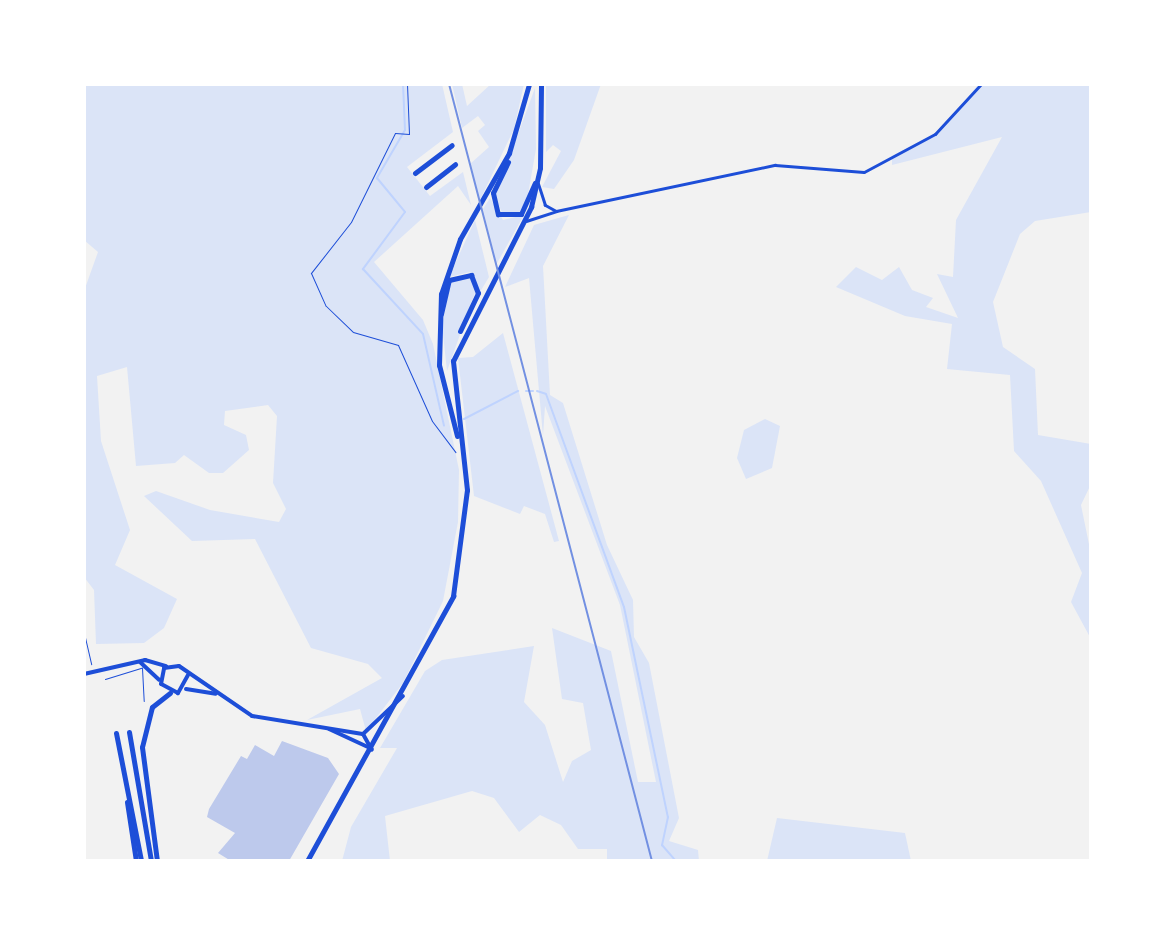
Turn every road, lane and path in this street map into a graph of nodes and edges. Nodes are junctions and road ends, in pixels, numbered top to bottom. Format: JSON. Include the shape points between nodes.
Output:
{"nodes":[{"id":1,"x":407,"y":84,"type":"edge"},
{"id":2,"x":529,"y":84,"type":"edge"},
{"id":3,"x":541,"y":84,"type":"edge"},
{"id":4,"x":981,"y":84,"type":"edge"},
{"id":5,"x":452,"y":145,"type":"dead end"},
{"id":6,"x":509,"y":153,"type":"junction"},
{"id":7,"x":455,"y":164,"type":"dead end"},
{"id":8,"x":415,"y":173,"type":"dead end"},
{"id":9,"x":538,"y":180,"type":"junction"},
{"id":10,"x":426,"y":187,"type":"dead end"},
{"id":11,"x":556,"y":211,"type":"junction"},
{"id":12,"x":526,"y":221,"type":"junction"},
{"id":13,"x":437,"y":323,"type":"junction"},
{"id":14,"x":459,"y":340,"type":"junction"},
{"id":15,"x":464,"y":456,"type":"junction"},
{"id":16,"x":84,"y":633,"type":"edge"},
{"id":17,"x":141,"y":664,"type":"junction"},
{"id":18,"x":167,"y":666,"type":"junction"},
{"id":19,"x":91,"y":671,"type":"junction"},
{"id":20,"x":84,"y":674,"type":"edge"},
{"id":21,"x":188,"y":675,"type":"junction"},
{"id":22,"x":105,"y":679,"type":"dead end"},
{"id":23,"x":160,"y":680,"type":"junction"},
{"id":24,"x":185,"y":689,"type":"junction"},
{"id":25,"x":170,"y":693,"type":"junction"},
{"id":26,"x":219,"y":695,"type":"junction"},
{"id":27,"x":403,"y":696,"type":"junction"},
{"id":28,"x":144,"y":701,"type":"dead end"},
{"id":29,"x":327,"y":728,"type":"junction"},
{"id":30,"x":129,"y":732,"type":"dead end"},
{"id":31,"x":116,"y":733,"type":"dead end"},
{"id":32,"x":363,"y":734,"type":"junction"},
{"id":33,"x":372,"y":750,"type":"junction"},
{"id":34,"x":309,"y":859,"type":"edge"},
{"id":35,"x":139,"y":861,"type":"edge"},
{"id":36,"x":154,"y":861,"type":"edge"}],
"edges":[{"from":1,"to":15,"type":"path","via":[[407,136],[397,132],[342,235],[311,273],[326,306],[353,332],[398,345],[442,440]]},
{"from":2,"to":6,"type":"main road"},
{"from":3,"to":9,"type":"main road"},
{"from":4,"to":11,"type":"street","via":[[935,134],[864,172],[775,165]]},
{"from":5,"to":8,"type":"main road"},
{"from":6,"to":9,"type":"main road","via":[[493,193],[498,214],[521,214]]},
{"from":6,"to":13,"type":"main road","via":[[454,252]]},
{"from":7,"to":10,"type":"main road"},
{"from":9,"to":11,"type":"street","via":[[542,201]]},
{"from":9,"to":12,"type":"main road"},
{"from":11,"to":12,"type":"street"},
{"from":12,"to":14,"type":"main road"},
{"from":13,"to":14,"type":"main road","via":[[449,280],[471,275],[478,293]]},
{"from":13,"to":15,"type":"main road","via":[[439,365]]},
{"from":14,"to":15,"type":"main road","via":[[451,382]]},
{"from":15,"to":27,"type":"main road","via":[[467,500],[456,584]]},
{"from":16,"to":19,"type":"path"},
{"from":17,"to":18,"type":"street"},
{"from":17,"to":19,"type":"street"},
{"from":17,"to":22,"type":"lane"},
{"from":17,"to":23,"type":"street"},
{"from":17,"to":28,"type":"lane"},
{"from":18,"to":21,"type":"street"},
{"from":18,"to":23,"type":"street"},
{"from":19,"to":20,"type":"street"},
{"from":21,"to":24,"type":"street"},
{"from":21,"to":26,"type":"street"},
{"from":23,"to":25,"type":"street"},
{"from":24,"to":25,"type":"street"},
{"from":24,"to":26,"type":"street"},
{"from":25,"to":36,"type":"main road","via":[[152,707],[143,728]]},
{"from":26,"to":29,"type":"street","via":[[259,719]]},
{"from":27,"to":32,"type":"street"},
{"from":27,"to":33,"type":"main road"},
{"from":29,"to":32,"type":"street"},
{"from":29,"to":33,"type":"street"},
{"from":30,"to":36,"type":"main road"},
{"from":31,"to":35,"type":"main road"},
{"from":32,"to":33,"type":"street"},
{"from":33,"to":34,"type":"main road"}]}
